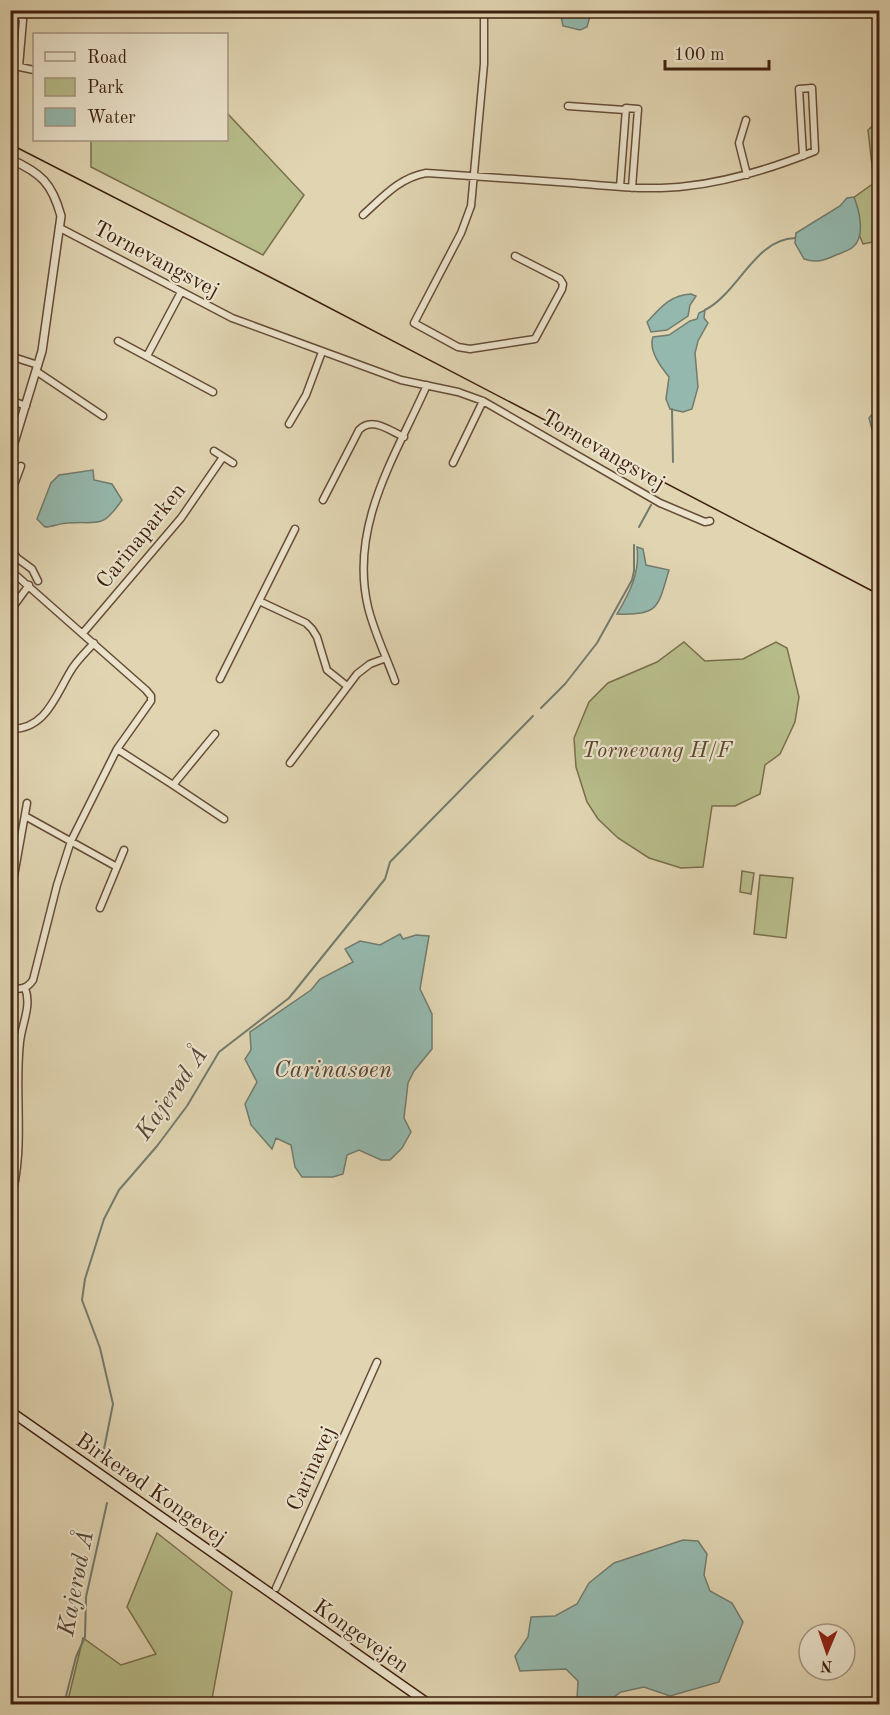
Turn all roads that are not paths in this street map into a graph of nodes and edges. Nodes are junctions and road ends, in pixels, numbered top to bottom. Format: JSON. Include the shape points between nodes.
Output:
{"nodes":[{"id":1,"x":17,"y":10,"type":"edge"},
{"id":2,"x":484,"y":10,"type":"edge"},
{"id":3,"x":10,"y":16,"type":"edge"},
{"id":4,"x":10,"y":65,"type":"edge"},
{"id":5,"x":19,"y":67,"type":"junction"},
{"id":6,"x":33,"y":69,"type":"edge"},
{"id":7,"x":568,"y":106,"type":"dead end"},
{"id":8,"x":626,"y":110,"type":"junction"},
{"id":9,"x":746,"y":120,"type":"dead end"},
{"id":10,"x":803,"y":156,"type":"junction"},
{"id":11,"x":10,"y":159,"type":"edge"},
{"id":12,"x":747,"y":175,"type":"junction"},
{"id":13,"x":475,"y":176,"type":"junction"},
{"id":14,"x":620,"y":187,"type":"junction"},
{"id":15,"x":632,"y":188,"type":"junction"},
{"id":16,"x":363,"y":214,"type":"dead end"},
{"id":17,"x":60,"y":228,"type":"junction"},
{"id":18,"x":515,"y":256,"type":"dead end"},
{"id":19,"x":181,"y":292,"type":"junction"},
{"id":20,"x":118,"y":341,"type":"dead end"},
{"id":21,"x":322,"y":352,"type":"junction"},
{"id":22,"x":10,"y":356,"type":"edge"},
{"id":23,"x":147,"y":356,"type":"junction"},
{"id":24,"x":37,"y":368,"type":"junction"},
{"id":25,"x":427,"y":385,"type":"junction"},
{"id":26,"x":213,"y":392,"type":"dead end"},
{"id":27,"x":10,"y":400,"type":"edge"},
{"id":28,"x":483,"y":401,"type":"junction"},
{"id":29,"x":26,"y":406,"type":"junction"},
{"id":30,"x":103,"y":416,"type":"dead end"},
{"id":31,"x":289,"y":424,"type":"dead end"},
{"id":32,"x":404,"y":437,"type":"junction"},
{"id":33,"x":214,"y":451,"type":"dead end"},
{"id":34,"x":10,"y":456,"type":"edge"},
{"id":35,"x":223,"y":457,"type":"junction"},
{"id":36,"x":233,"y":463,"type":"dead end"},
{"id":37,"x":453,"y":463,"type":"dead end"},
{"id":38,"x":21,"y":466,"type":"dead end"},
{"id":39,"x":10,"y":496,"type":"edge"},
{"id":40,"x":323,"y":500,"type":"dead end"},
{"id":41,"x":710,"y":521,"type":"dead end"},
{"id":42,"x":295,"y":529,"type":"dead end"},
{"id":43,"x":10,"y":547,"type":"edge"},
{"id":44,"x":17,"y":558,"type":"junction"},
{"id":45,"x":10,"y":565,"type":"edge"},
{"id":46,"x":10,"y":570,"type":"edge"},
{"id":47,"x":38,"y":581,"type":"dead end"},
{"id":48,"x":29,"y":585,"type":"junction"},
{"id":49,"x":259,"y":601,"type":"junction"},
{"id":50,"x":10,"y":610,"type":"edge"},
{"id":51,"x":83,"y":633,"type":"junction"},
{"id":52,"x":94,"y":643,"type":"junction"},
{"id":53,"x":386,"y":658,"type":"junction"},
{"id":54,"x":220,"y":679,"type":"dead end"},
{"id":55,"x":394,"y":681,"type":"dead end"},
{"id":56,"x":346,"y":686,"type":"junction"},
{"id":57,"x":10,"y":729,"type":"edge"},
{"id":58,"x":216,"y":734,"type":"dead end"},
{"id":59,"x":117,"y":749,"type":"junction"},
{"id":60,"x":290,"y":763,"type":"dead end"},
{"id":61,"x":173,"y":785,"type":"junction"},
{"id":62,"x":27,"y":803,"type":"dead end"},
{"id":63,"x":25,"y":816,"type":"junction"},
{"id":64,"x":224,"y":819,"type":"dead end"},
{"id":65,"x":71,"y":842,"type":"junction"},
{"id":66,"x":124,"y":850,"type":"dead end"},
{"id":67,"x":117,"y":867,"type":"junction"},
{"id":68,"x":14,"y":876,"type":"dead end"},
{"id":69,"x":100,"y":908,"type":"dead end"},
{"id":70,"x":24,"y":988,"type":"junction"},
{"id":71,"x":10,"y":989,"type":"edge"},
{"id":72,"x":10,"y":1202,"type":"edge"},
{"id":73,"x":377,"y":1362,"type":"dead end"},
{"id":74,"x":10,"y":1411,"type":"edge"},
{"id":75,"x":275,"y":1591,"type":"junction"},
{"id":76,"x":429,"y":1704,"type":"edge"}],
"edges":[{"from":1,"to":3,"type":"street"},
{"from":1,"to":5,"type":"street","via":[[23,20]]},
{"from":2,"to":13,"type":"street"},
{"from":4,"to":5,"type":"street"},
{"from":5,"to":6,"type":"street"},
{"from":7,"to":8,"type":"street"},
{"from":8,"to":14,"type":"street"},
{"from":8,"to":15,"type":"street","via":[[638,108]]},
{"from":9,"to":12,"type":"street","via":[[739,143]]},
{"from":10,"to":10,"type":"street","via":[[814,151],[812,88],[799,89]]},
{"from":10,"to":12,"type":"street"},
{"from":11,"to":17,"type":"street","name":"Tornevangsvej","via":[[31,168],[50,187],[59,208]]},
{"from":12,"to":15,"type":"street","via":[[685,186]]},
{"from":13,"to":14,"type":"street"},
{"from":13,"to":16,"type":"street","via":[[411,176]]},
{"from":13,"to":18,"type":"street","via":[[471,206],[461,232],[414,323],[458,347],[470,349],[535,339],[563,284]]},
{"from":14,"to":15,"type":"street"},
{"from":17,"to":19,"type":"street","name":"Tornevangsvej"},
{"from":17,"to":24,"type":"street"},
{"from":19,"to":21,"type":"street","name":"Tornevangsvej","via":[[232,318]]},
{"from":19,"to":23,"type":"street"},
{"from":20,"to":23,"type":"street"},
{"from":21,"to":25,"type":"street","name":"Tornevangsvej","via":[[401,380]]},
{"from":21,"to":31,"type":"street","via":[[306,395]]},
{"from":22,"to":24,"type":"street"},
{"from":23,"to":26,"type":"street"},
{"from":24,"to":29,"type":"street"},
{"from":24,"to":30,"type":"street"},
{"from":25,"to":28,"type":"street","name":"Tornevangsvej"},
{"from":25,"to":32,"type":"street"},
{"from":27,"to":29,"type":"street"},
{"from":28,"to":37,"type":"street"},
{"from":28,"to":41,"type":"street","name":"Tornevangsvej","via":[[660,503]]},
{"from":29,"to":34,"type":"street"},
{"from":32,"to":40,"type":"street","via":[[374,423],[364,425]]},
{"from":32,"to":53,"type":"street","via":[[377,494],[365,539],[364,584]]},
{"from":33,"to":35,"type":"street"},
{"from":35,"to":36,"type":"street"},
{"from":35,"to":51,"type":"street","name":"Carinaparken","via":[[178,522]]},
{"from":38,"to":39,"type":"street"},
{"from":42,"to":49,"type":"street"},
{"from":43,"to":44,"type":"street"},
{"from":44,"to":45,"type":"street"},
{"from":44,"to":47,"type":"street","via":[[32,569]]},
{"from":46,"to":48,"type":"street"},
{"from":48,"to":50,"type":"street"},
{"from":48,"to":51,"type":"street"},
{"from":49,"to":54,"type":"street"},
{"from":49,"to":56,"type":"street","via":[[312,628],[327,670]]},
{"from":51,"to":52,"type":"street"},
{"from":52,"to":57,"type":"street","via":[[72,669],[42,718],[32,726]]},
{"from":52,"to":59,"type":"street","via":[[151,696],[149,706]]},
{"from":53,"to":55,"type":"street"},
{"from":53,"to":56,"type":"street","via":[[363,668]]},
{"from":56,"to":60,"type":"street"},
{"from":58,"to":61,"type":"street"},
{"from":59,"to":61,"type":"street"},
{"from":59,"to":65,"type":"street"},
{"from":61,"to":64,"type":"street"},
{"from":62,"to":63,"type":"street"},
{"from":63,"to":65,"type":"street"},
{"from":63,"to":68,"type":"street"},
{"from":65,"to":67,"type":"street"},
{"from":65,"to":70,"type":"street","via":[[33,980]]},
{"from":66,"to":67,"type":"street"},
{"from":67,"to":69,"type":"street"},
{"from":70,"to":71,"type":"street"},
{"from":70,"to":72,"type":"street","via":[[28,1002],[20,1040],[20,1140]]},
{"from":73,"to":75,"type":"street","name":"Carinavej"},
{"from":74,"to":75,"type":"main road","name":"Birkerød Kongevej"},
{"from":75,"to":76,"type":"main road","name":"Kongevejen"}]}
